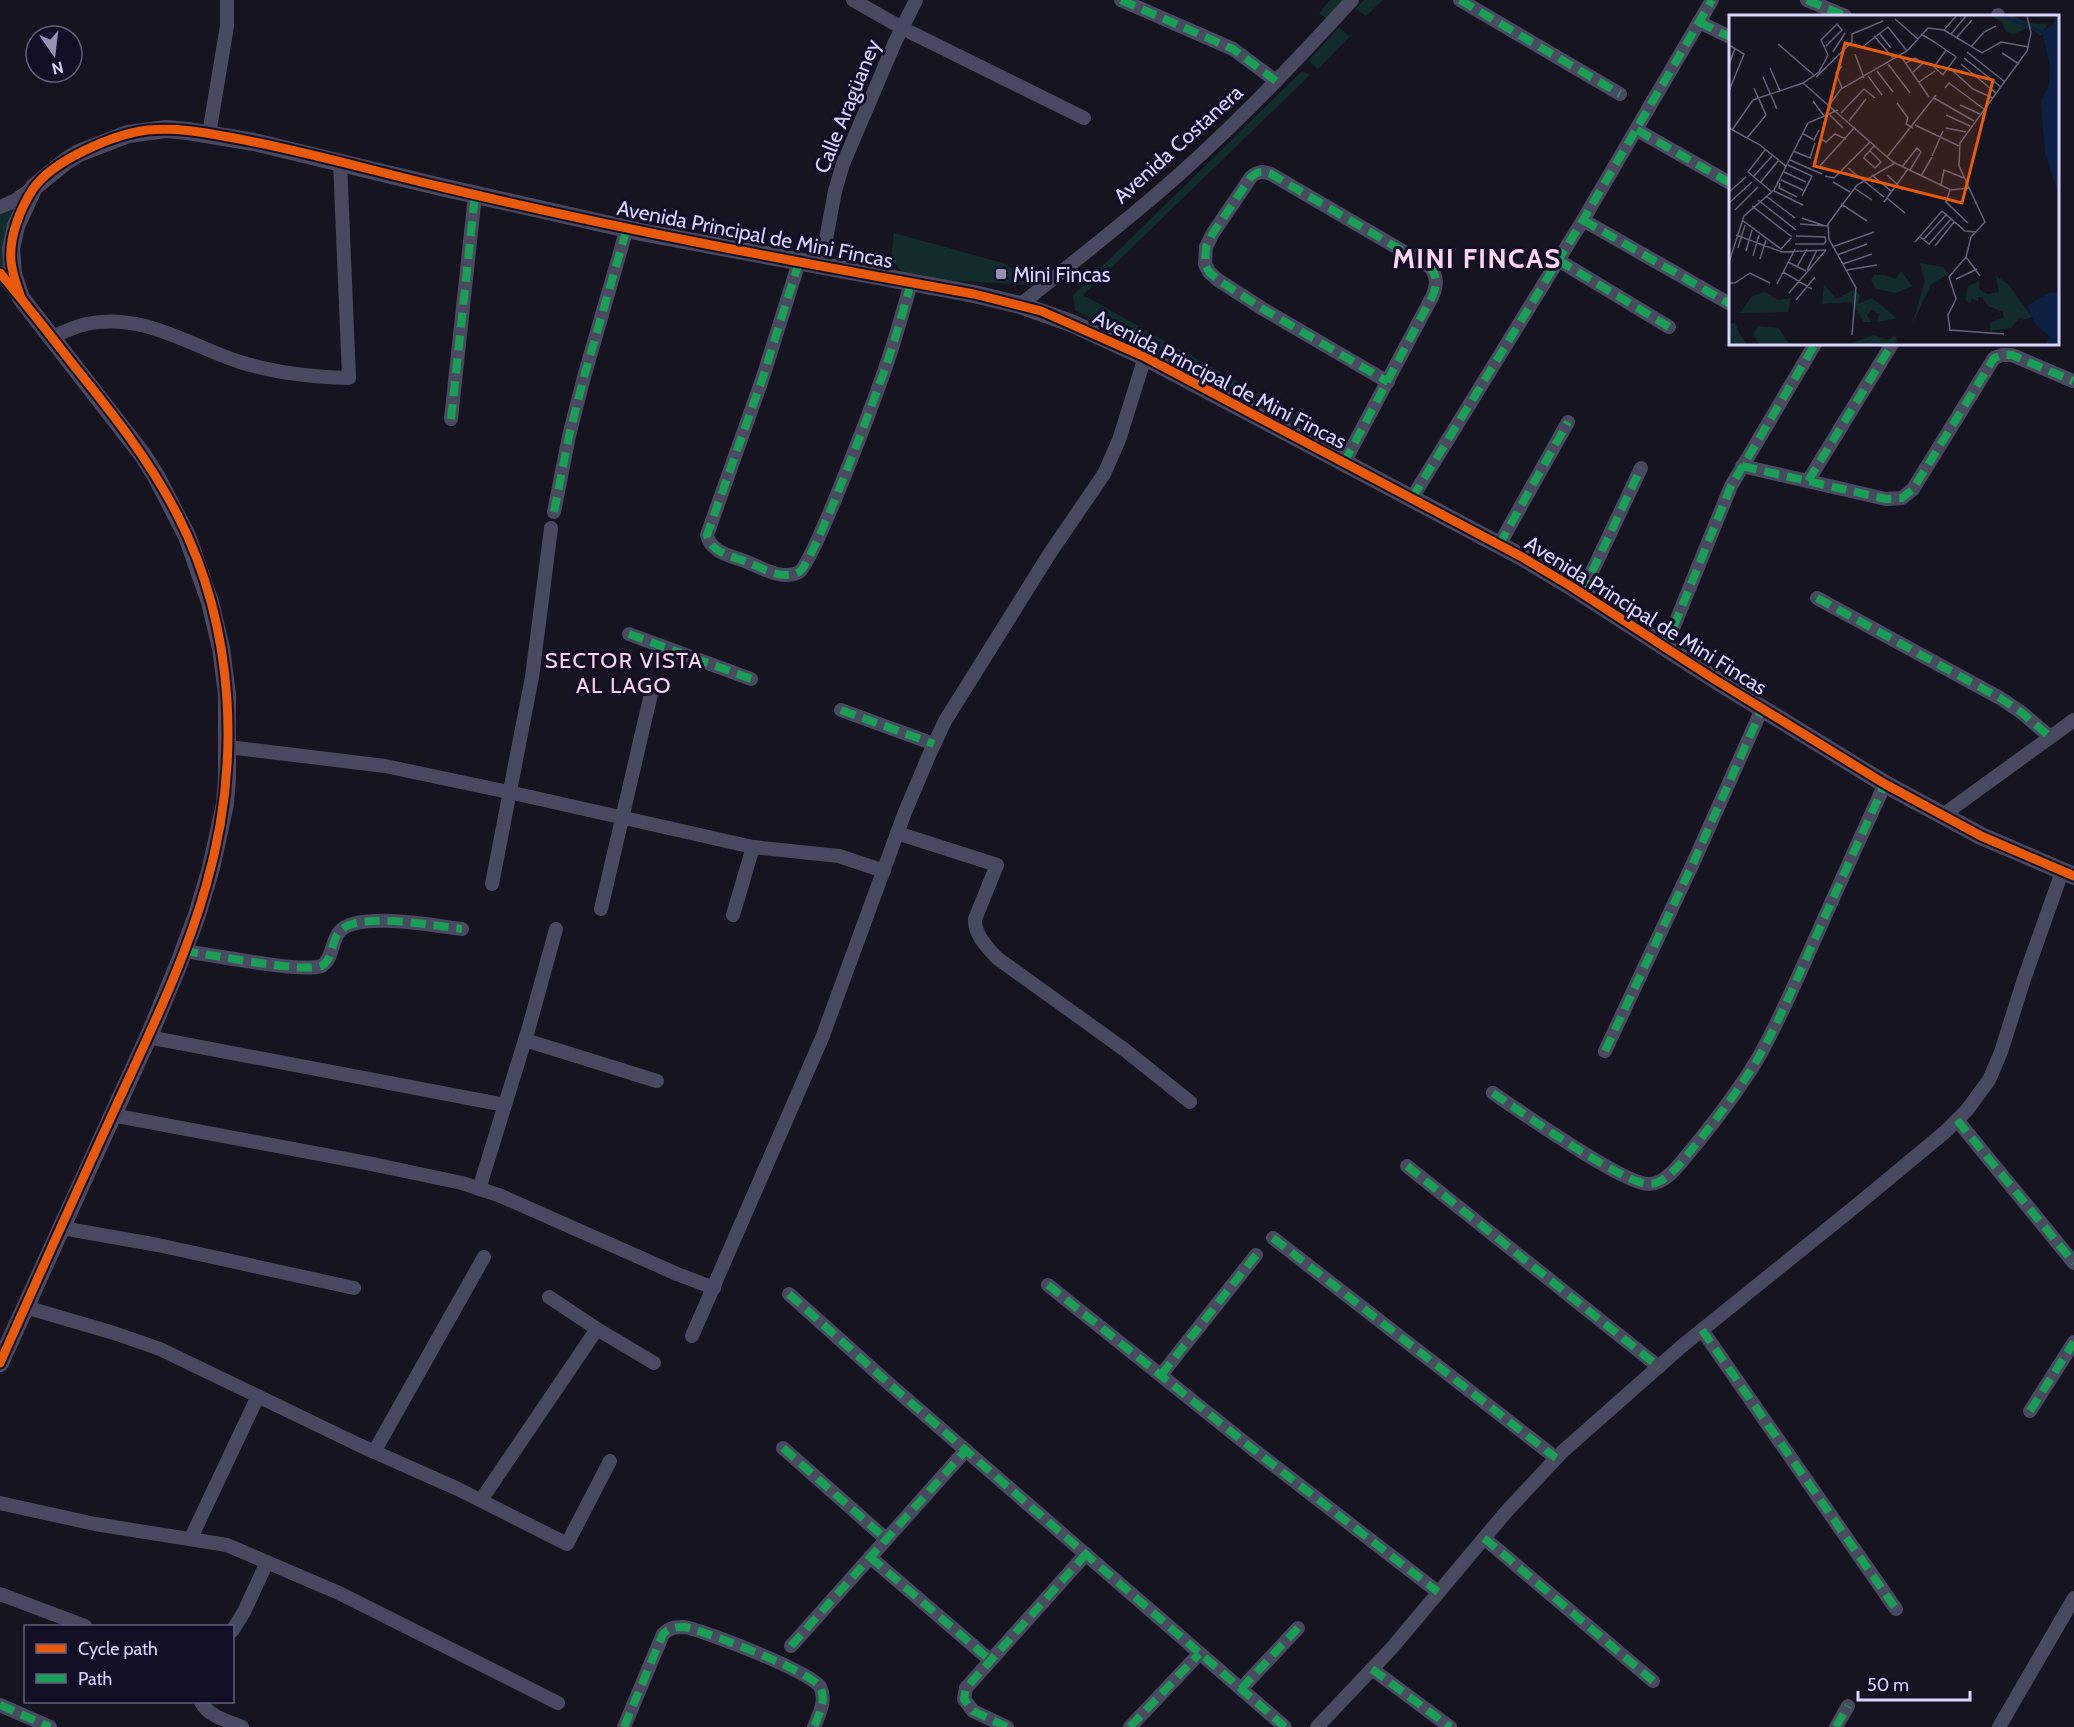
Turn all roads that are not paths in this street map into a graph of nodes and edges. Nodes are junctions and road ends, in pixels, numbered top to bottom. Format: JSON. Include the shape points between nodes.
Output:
{"nodes":[{"id":1,"x":227,"y":0,"type":"edge"},
{"id":2,"x":853,"y":0,"type":"edge"},
{"id":3,"x":916,"y":0,"type":"edge"},
{"id":4,"x":1121,"y":0,"type":"edge"},
{"id":5,"x":1352,"y":0,"type":"edge"},
{"id":6,"x":1460,"y":0,"type":"edge"},
{"id":7,"x":1712,"y":0,"type":"edge"},
{"id":8,"x":1807,"y":0,"type":"edge"},
{"id":9,"x":1843,"y":15,"type":"edge"},
{"id":10,"x":1699,"y":22,"type":"junction"},
{"id":11,"x":902,"y":27,"type":"junction"},
{"id":12,"x":1729,"y":36,"type":"edge"},
{"id":13,"x":1276,"y":81,"type":"junction"},
{"id":14,"x":1620,"y":93,"type":"dead end"},
{"id":15,"x":1084,"y":118,"type":"dead end"},
{"id":16,"x":1637,"y":130,"type":"junction"},
{"id":17,"x":209,"y":134,"type":"junction"},
{"id":18,"x":340,"y":162,"type":"junction"},
{"id":19,"x":1729,"y":182,"type":"edge"},
{"id":20,"x":34,"y":187,"type":"junction"},
{"id":21,"x":475,"y":195,"type":"junction"},
{"id":22,"x":0,"y":207,"type":"edge"},
{"id":23,"x":1583,"y":220,"type":"junction"},
{"id":24,"x":627,"y":228,"type":"junction"},
{"id":25,"x":1558,"y":260,"type":"junction"},
{"id":26,"x":799,"y":262,"type":"junction"},
{"id":27,"x":821,"y":266,"type":"junction"},
{"id":28,"x":0,"y":273,"type":"edge"},
{"id":29,"x":911,"y":283,"type":"junction"},
{"id":30,"x":21,"y":298,"type":"junction"},
{"id":31,"x":1729,"y":303,"type":"edge"},
{"id":32,"x":1020,"y":305,"type":"junction"},
{"id":33,"x":1669,"y":327,"type":"dead end"},
{"id":34,"x":52,"y":337,"type":"junction"},
{"id":35,"x":1814,"y":345,"type":"edge"},
{"id":36,"x":1891,"y":345,"type":"edge"},
{"id":37,"x":1145,"y":357,"type":"junction"},
{"id":38,"x":2073,"y":381,"type":"edge"},
{"id":39,"x":1388,"y":382,"type":"junction"},
{"id":40,"x":451,"y":419,"type":"dead end"},
{"id":41,"x":1568,"y":422,"type":"dead end"},
{"id":42,"x":1344,"y":463,"type":"junction"},
{"id":43,"x":1742,"y":466,"type":"junction"},
{"id":44,"x":1641,"y":468,"type":"dead end"},
{"id":45,"x":1808,"y":481,"type":"junction"},
{"id":46,"x":1412,"y":498,"type":"junction"},
{"id":47,"x":554,"y":512,"type":"dead end"},
{"id":48,"x":551,"y":528,"type":"dead end"},
{"id":49,"x":1499,"y":545,"type":"junction"},
{"id":50,"x":1582,"y":593,"type":"junction"},
{"id":51,"x":1816,"y":598,"type":"dead end"},
{"id":52,"x":629,"y":634,"type":"dead end"},
{"id":53,"x":1665,"y":648,"type":"junction"},
{"id":54,"x":750,"y":679,"type":"dead end"},
{"id":55,"x":651,"y":694,"type":"dead end"},
{"id":56,"x":1762,"y":709,"type":"junction"},
{"id":57,"x":841,"y":710,"type":"dead end"},
{"id":58,"x":2074,"y":720,"type":"edge"},
{"id":59,"x":2050,"y":737,"type":"junction"},
{"id":60,"x":934,"y":744,"type":"junction"},
{"id":61,"x":228,"y":747,"type":"junction"},
{"id":62,"x":1885,"y":784,"type":"junction"},
{"id":63,"x":510,"y":792,"type":"junction"},
{"id":64,"x":1943,"y":815,"type":"junction"},
{"id":65,"x":622,"y":818,"type":"junction"},
{"id":66,"x":897,"y":832,"type":"junction"},
{"id":67,"x":753,"y":847,"type":"junction"},
{"id":68,"x":884,"y":871,"type":"junction"},
{"id":69,"x":2068,"y":874,"type":"edge"},
{"id":70,"x":492,"y":884,"type":"dead end"},
{"id":71,"x":601,"y":909,"type":"dead end"},
{"id":72,"x":734,"y":915,"type":"dead end"},
{"id":73,"x":462,"y":929,"type":"dead end"},
{"id":74,"x":556,"y":929,"type":"dead end"},
{"id":75,"x":183,"y":951,"type":"junction"},
{"id":76,"x":148,"y":1037,"type":"junction"},
{"id":77,"x":525,"y":1040,"type":"junction"},
{"id":78,"x":1605,"y":1051,"type":"dead end"},
{"id":79,"x":657,"y":1081,"type":"dead end"},
{"id":80,"x":1493,"y":1093,"type":"dead end"},
{"id":81,"x":1190,"y":1102,"type":"dead end"},
{"id":82,"x":505,"y":1105,"type":"junction"},
{"id":83,"x":112,"y":1115,"type":"junction"},
{"id":84,"x":1957,"y":1120,"type":"junction"},
{"id":85,"x":1407,"y":1167,"type":"dead end"},
{"id":86,"x":479,"y":1189,"type":"junction"},
{"id":87,"x":62,"y":1228,"type":"junction"},
{"id":88,"x":1273,"y":1238,"type":"dead end"},
{"id":89,"x":1256,"y":1255,"type":"dead end"},
{"id":90,"x":484,"y":1257,"type":"dead end"},
{"id":91,"x":2074,"y":1263,"type":"edge"},
{"id":92,"x":1048,"y":1285,"type":"dead end"},
{"id":93,"x":354,"y":1288,"type":"dead end"},
{"id":94,"x":714,"y":1288,"type":"junction"},
{"id":95,"x":789,"y":1294,"type":"dead end"},
{"id":96,"x":549,"y":1297,"type":"dead end"},
{"id":97,"x":25,"y":1306,"type":"junction"},
{"id":98,"x":597,"y":1329,"type":"junction"},
{"id":99,"x":1702,"y":1330,"type":"junction"},
{"id":100,"x":692,"y":1336,"type":"dead end"},
{"id":101,"x":2074,"y":1342,"type":"edge"},
{"id":102,"x":0,"y":1363,"type":"edge"},
{"id":103,"x":654,"y":1363,"type":"dead end"},
{"id":104,"x":1659,"y":1367,"type":"junction"},
{"id":105,"x":1161,"y":1375,"type":"junction"},
{"id":106,"x":258,"y":1396,"type":"junction"},
{"id":107,"x":2030,"y":1411,"type":"dead end"},
{"id":108,"x":783,"y":1448,"type":"dead end"},
{"id":109,"x":966,"y":1450,"type":"junction"},
{"id":110,"x":374,"y":1452,"type":"junction"},
{"id":111,"x":1556,"y":1458,"type":"junction"},
{"id":112,"x":610,"y":1461,"type":"dead end"},
{"id":113,"x":481,"y":1500,"type":"junction"},
{"id":114,"x":0,"y":1503,"type":"edge"},
{"id":115,"x":191,"y":1538,"type":"junction"},
{"id":116,"x":886,"y":1539,"type":"junction"},
{"id":117,"x":1484,"y":1539,"type":"junction"},
{"id":118,"x":1086,"y":1554,"type":"junction"},
{"id":119,"x":870,"y":1557,"type":"junction"},
{"id":120,"x":267,"y":1562,"type":"junction"},
{"id":121,"x":1438,"y":1592,"type":"junction"},
{"id":122,"x":0,"y":1594,"type":"edge"},
{"id":123,"x":2074,"y":1598,"type":"edge"},
{"id":124,"x":1896,"y":1609,"type":"dead end"},
{"id":125,"x":82,"y":1625,"type":"edge"},
{"id":126,"x":234,"y":1628,"type":"edge"},
{"id":127,"x":1298,"y":1628,"type":"dead end"},
{"id":128,"x":791,"y":1646,"type":"dead end"},
{"id":129,"x":1199,"y":1654,"type":"junction"},
{"id":130,"x":990,"y":1660,"type":"junction"},
{"id":131,"x":1372,"y":1670,"type":"junction"},
{"id":132,"x":1653,"y":1681,"type":"dead end"},
{"id":133,"x":1241,"y":1689,"type":"junction"},
{"id":134,"x":202,"y":1703,"type":"edge"},
{"id":135,"x":558,"y":1703,"type":"dead end"},
{"id":136,"x":0,"y":1705,"type":"edge"},
{"id":137,"x":1848,"y":1706,"type":"dead end"},
{"id":138,"x":50,"y":1727,"type":"edge"},
{"id":139,"x":242,"y":1727,"type":"edge"},
{"id":140,"x":624,"y":1727,"type":"edge"},
{"id":141,"x":814,"y":1727,"type":"edge"},
{"id":142,"x":1007,"y":1727,"type":"edge"},
{"id":143,"x":1130,"y":1727,"type":"edge"},
{"id":144,"x":1285,"y":1727,"type":"edge"},
{"id":145,"x":1317,"y":1727,"type":"edge"},
{"id":146,"x":1450,"y":1727,"type":"edge"},
{"id":147,"x":1836,"y":1727,"type":"edge"},
{"id":148,"x":1999,"y":1727,"type":"edge"}],
"edges":[{"from":1,"to":17,"type":"street","via":[[227,26]]},
{"from":2,"to":11,"type":"street"},
{"from":3,"to":11,"type":"street","name":"Calle Aragüaney"},
{"from":4,"to":13,"type":"street","via":[[1233,49]]},
{"from":5,"to":13,"type":"street","name":"Avenida Costanera"},
{"from":6,"to":14,"type":"street"},
{"from":7,"to":10,"type":"street"},
{"from":8,"to":9,"type":"street"},
{"from":10,"to":12,"type":"street"},
{"from":10,"to":16,"type":"street"},
{"from":11,"to":15,"type":"street"},
{"from":11,"to":27,"type":"street","name":"Calle Aragüaney","via":[[843,164]]},
{"from":13,"to":32,"type":"street","name":"Avenida Costanera","via":[[1152,198]]},
{"from":16,"to":19,"type":"street"},
{"from":16,"to":23,"type":"street"},
{"from":17,"to":18,"type":"street","name":"Avenida Principal de Mini Fincas"},
{"from":17,"to":20,"type":"street","name":"Avenida Principal de Mini Fincas","via":[[165,129],[119,136],[66,161]]},
{"from":18,"to":21,"type":"street","name":"Avenida Principal de Mini Fincas"},
{"from":18,"to":34,"type":"street","via":[[349,378],[271,370],[240,362],[161,329],[134,323],[87,324]]},
{"from":20,"to":22,"type":"street"},
{"from":20,"to":30,"type":"street","name":"Avenida Principal de Mini Fincas","via":[[19,218],[11,249],[13,274]]},
{"from":21,"to":24,"type":"street","name":"Avenida Principal de Mini Fincas"},
{"from":21,"to":40,"type":"street"},
{"from":23,"to":25,"type":"street"},
{"from":23,"to":31,"type":"street"},
{"from":24,"to":26,"type":"street","name":"Avenida Principal de Mini Fincas"},
{"from":24,"to":47,"type":"street","via":[[584,377]]},
{"from":25,"to":33,"type":"street"},
{"from":25,"to":46,"type":"street"},
{"from":26,"to":27,"type":"street","name":"Avenida Principal de Mini Fincas"},
{"from":26,"to":29,"type":"street","via":[[707,536],[717,550],[781,575],[805,567],[823,529],[878,392]]},
{"from":27,"to":29,"type":"street","name":"Avenida Principal de Mini Fincas"},
{"from":28,"to":30,"type":"street"},
{"from":29,"to":32,"type":"street","name":"Avenida Principal de Mini Fincas"},
{"from":30,"to":34,"type":"street"},
{"from":32,"to":37,"type":"street","name":"Avenida Principal de Mini Fincas","via":[[1086,329]]},
{"from":34,"to":61,"type":"street","via":[[142,454],[187,536],[221,648]]},
{"from":35,"to":43,"type":"street"},
{"from":36,"to":45,"type":"street"},
{"from":37,"to":42,"type":"street","name":"Avenida Principal de Mini Fincas"},
{"from":37,"to":60,"type":"street","via":[[1104,474],[1044,563]]},
{"from":38,"to":45,"type":"street","via":[[2012,356],[1994,358],[1913,489],[1902,498],[1886,499]]},
{"from":39,"to":39,"type":"street","via":[[1432,297],[1435,273],[1271,174],[1256,172],[1206,247],[1205,264],[1209,272],[1263,309]]},
{"from":39,"to":42,"type":"street"},
{"from":41,"to":49,"type":"street"},
{"from":42,"to":46,"type":"street","name":"Avenida Principal de Mini Fincas"},
{"from":43,"to":45,"type":"street"},
{"from":43,"to":53,"type":"street"},
{"from":44,"to":50,"type":"street"},
{"from":46,"to":49,"type":"street","name":"Avenida Principal de Mini Fincas"},
{"from":48,"to":63,"type":"street","via":[[532,677]]},
{"from":49,"to":50,"type":"street","name":"Avenida Principal de Mini Fincas"},
{"from":50,"to":53,"type":"street","name":"Avenida Principal de Mini Fincas"},
{"from":51,"to":59,"type":"street","via":[[2000,698]]},
{"from":52,"to":54,"type":"street"},
{"from":53,"to":56,"type":"street","name":"Avenida Principal de Mini Fincas"},
{"from":55,"to":65,"type":"street"},
{"from":56,"to":62,"type":"street","name":"Avenida Principal de Mini Fincas"},
{"from":56,"to":78,"type":"street"},
{"from":57,"to":60,"type":"street"},
{"from":58,"to":59,"type":"street"},
{"from":59,"to":64,"type":"street"},
{"from":60,"to":66,"type":"street"},
{"from":61,"to":63,"type":"street","via":[[385,766]]},
{"from":61,"to":75,"type":"street","via":[[225,804],[216,848]]},
{"from":62,"to":64,"type":"street","name":"Avenida Principal de Mini Fincas"},
{"from":62,"to":80,"type":"street","via":[[1770,1037],[1711,1126],[1665,1177],[1648,1185],[1637,1182]]},
{"from":63,"to":65,"type":"street"},
{"from":63,"to":70,"type":"street"},
{"from":64,"to":69,"type":"street","name":"Avenida Principal de Mini Fincas"},
{"from":65,"to":67,"type":"street"},
{"from":65,"to":71,"type":"street"},
{"from":66,"to":68,"type":"street"},
{"from":66,"to":81,"type":"street","via":[[997,865],[975,919],[987,946],[997,958]]},
{"from":67,"to":68,"type":"street","via":[[839,856]]},
{"from":67,"to":72,"type":"street"},
{"from":68,"to":94,"type":"street","via":[[822,1038]]},
{"from":69,"to":84,"type":"street","via":[[2024,979],[1989,1080]]},
{"from":73,"to":75,"type":"street","via":[[380,921],[350,924],[334,939],[324,965],[314,968]]},
{"from":74,"to":77,"type":"street"},
{"from":75,"to":76,"type":"street"},
{"from":76,"to":82,"type":"street"},
{"from":76,"to":83,"type":"street"},
{"from":77,"to":79,"type":"street"},
{"from":77,"to":82,"type":"street"},
{"from":82,"to":86,"type":"street"},
{"from":83,"to":86,"type":"street","via":[[390,1167]]},
{"from":83,"to":87,"type":"street"},
{"from":84,"to":91,"type":"street"},
{"from":84,"to":99,"type":"street"},
{"from":85,"to":104,"type":"street"},
{"from":86,"to":94,"type":"street"},
{"from":87,"to":93,"type":"street"},
{"from":87,"to":97,"type":"street"},
{"from":88,"to":111,"type":"street"},
{"from":89,"to":105,"type":"street"},
{"from":90,"to":110,"type":"street"},
{"from":92,"to":105,"type":"street"},
{"from":94,"to":100,"type":"street"},
{"from":95,"to":109,"type":"street"},
{"from":96,"to":98,"type":"street"},
{"from":97,"to":102,"type":"street"},
{"from":97,"to":106,"type":"street","via":[[160,1349]]},
{"from":98,"to":103,"type":"street"},
{"from":98,"to":113,"type":"street"},
{"from":99,"to":104,"type":"street"},
{"from":99,"to":124,"type":"street"},
{"from":101,"to":107,"type":"street"},
{"from":104,"to":111,"type":"street"},
{"from":105,"to":121,"type":"street"},
{"from":106,"to":110,"type":"street"},
{"from":106,"to":115,"type":"street"},
{"from":108,"to":116,"type":"street"},
{"from":109,"to":116,"type":"street"},
{"from":109,"to":118,"type":"street"},
{"from":110,"to":113,"type":"street"},
{"from":111,"to":117,"type":"street"},
{"from":112,"to":113,"type":"street","via":[[567,1544]]},
{"from":114,"to":115,"type":"street","via":[[95,1524]]},
{"from":115,"to":120,"type":"street","via":[[227,1545]]},
{"from":116,"to":119,"type":"street"},
{"from":117,"to":121,"type":"street"},
{"from":117,"to":132,"type":"street"},
{"from":118,"to":129,"type":"street"},
{"from":118,"to":130,"type":"street"},
{"from":119,"to":128,"type":"street"},
{"from":119,"to":130,"type":"street"},
{"from":120,"to":126,"type":"street"},
{"from":120,"to":135,"type":"street","via":[[339,1593]]},
{"from":121,"to":131,"type":"street"},
{"from":122,"to":125,"type":"street"},
{"from":123,"to":148,"type":"street"},
{"from":127,"to":133,"type":"street"},
{"from":129,"to":133,"type":"street"},
{"from":129,"to":143,"type":"street"},
{"from":130,"to":142,"type":"street","via":[[966,1688],[964,1699],[973,1711]]},
{"from":131,"to":145,"type":"street"},
{"from":131,"to":146,"type":"street"},
{"from":133,"to":144,"type":"street"},
{"from":134,"to":139,"type":"street","via":[[212,1713]]},
{"from":136,"to":138,"type":"street"},
{"from":137,"to":147,"type":"street"},
{"from":140,"to":141,"type":"street","via":[[663,1634],[676,1627],[695,1629],[777,1662],[817,1683],[823,1696]]}]}
